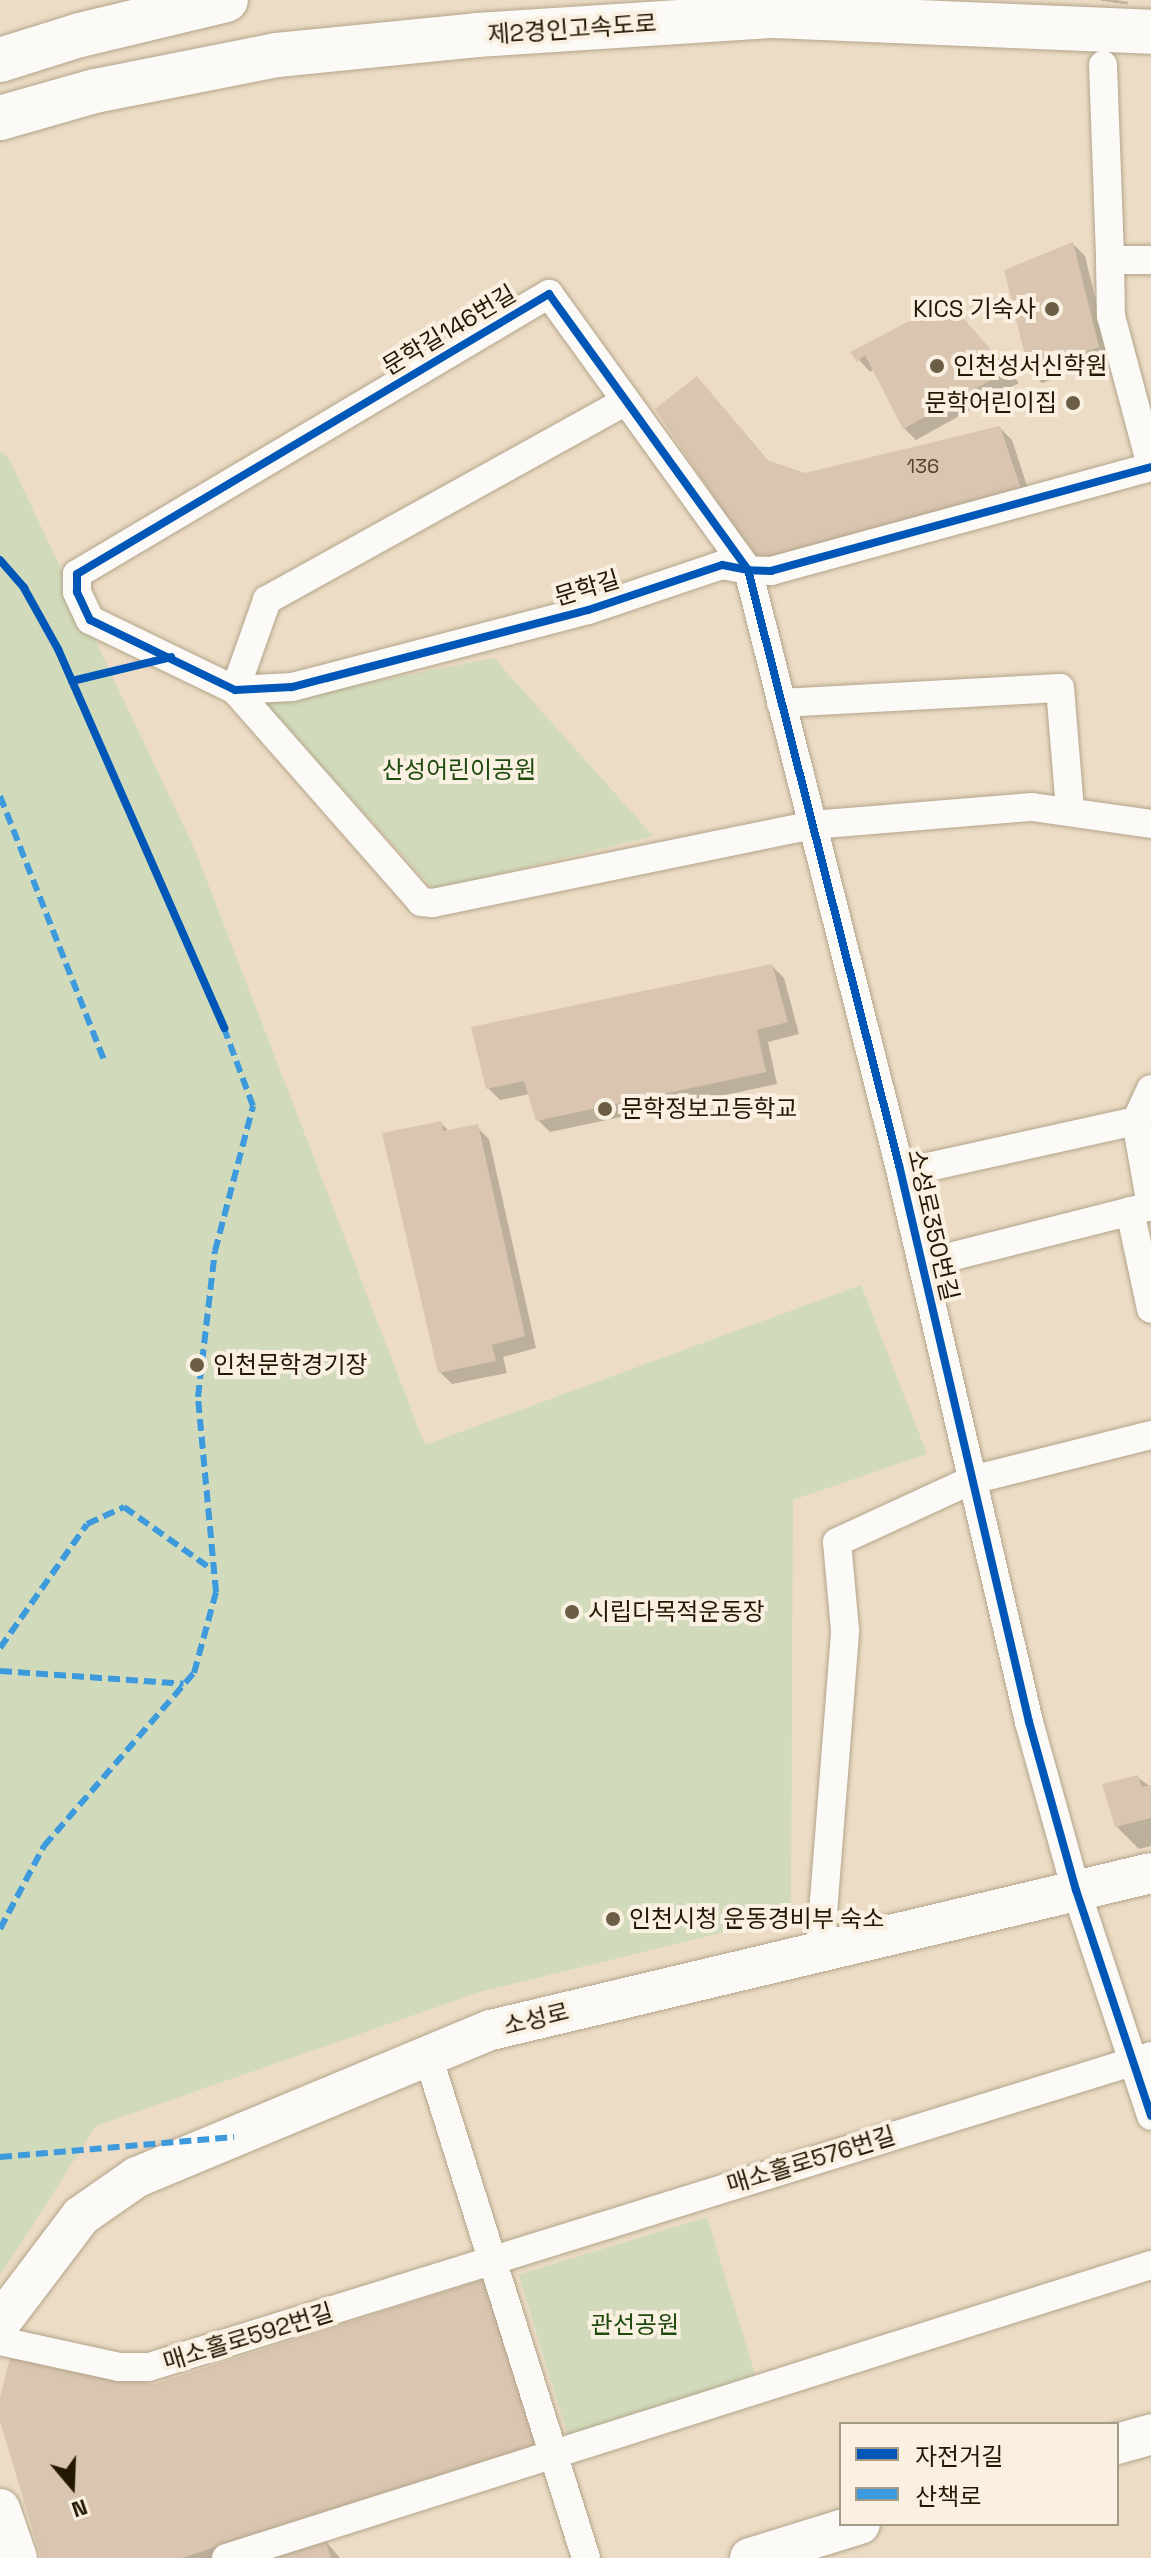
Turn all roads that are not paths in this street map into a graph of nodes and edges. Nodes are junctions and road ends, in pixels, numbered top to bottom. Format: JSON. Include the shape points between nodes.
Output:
{"nodes":[{"id":1,"x":226,"y":0,"type":"edge"},
{"id":2,"x":1151,"y":32,"type":"edge"},
{"id":3,"x":0,"y":60,"type":"edge"},
{"id":4,"x":1103,"y":65,"type":"tunnel mouth"},
{"id":5,"x":0,"y":118,"type":"edge"},
{"id":6,"x":1110,"y":260,"type":"junction"},
{"id":7,"x":1151,"y":260,"type":"edge"},
{"id":8,"x":626,"y":401,"type":"junction"},
{"id":9,"x":1151,"y":466,"type":"edge"},
{"id":10,"x":748,"y":570,"type":"junction"},
{"id":11,"x":77,"y":574,"type":"joint"},
{"id":12,"x":235,"y":690,"type":"junction"},
{"id":13,"x":781,"y":703,"type":"junction"},
{"id":14,"x":1070,"y":810,"type":"junction"},
{"id":15,"x":1151,"y":824,"type":"edge"},
{"id":16,"x":812,"y":825,"type":"junction"},
{"id":17,"x":1151,"y":1089,"type":"edge"},
{"id":18,"x":1136,"y":1121,"type":"junction"},
{"id":19,"x":901,"y":1173,"type":"junction"},
{"id":20,"x":1144,"y":1208,"type":"edge"},
{"id":21,"x":922,"y":1264,"type":"junction"},
{"id":22,"x":1151,"y":1309,"type":"edge"},
{"id":23,"x":1151,"y":1435,"type":"edge"},
{"id":24,"x":972,"y":1480,"type":"junction"},
{"id":25,"x":1151,"y":1873,"type":"edge"},
{"id":26,"x":1076,"y":1890,"type":"junction"},
{"id":27,"x":820,"y":1951,"type":"junction"},
{"id":28,"x":428,"y":2056,"type":"junction"},
{"id":29,"x":1141,"y":2058,"type":"edge"},
{"id":30,"x":1151,"y":2116,"type":"edge"},
{"id":31,"x":492,"y":2260,"type":"junction"},
{"id":32,"x":1151,"y":2265,"type":"edge"},
{"id":33,"x":0,"y":2323,"type":"edge"},
{"id":34,"x":0,"y":2341,"type":"edge"},
{"id":35,"x":1151,"y":2434,"type":"edge"},
{"id":36,"x":1119,"y":2443,"type":"edge"},
{"id":37,"x":553,"y":2455,"type":"junction"},
{"id":38,"x":0,"y":2509,"type":"edge"},
{"id":39,"x":854,"y":2526,"type":"edge"},
{"id":40,"x":17,"y":2558,"type":"edge"},
{"id":41,"x":226,"y":2558,"type":"edge"},
{"id":42,"x":586,"y":2558,"type":"edge"},
{"id":43,"x":750,"y":2558,"type":"edge"}],
"edges":[{"from":1,"to":3,"type":"highway"},
{"from":2,"to":5,"type":"highway","name":"제2경인고속도로","via":[[774,16],[477,35],[277,55],[95,91]]},
{"from":4,"to":6,"type":"street"},
{"from":6,"to":7,"type":"street"},
{"from":6,"to":9,"type":"street","via":[[1111,316]]},
{"from":8,"to":10,"type":"street","name":"문학길146번길"},
{"from":8,"to":11,"type":"street","name":"문학길146번길","via":[[549,294]]},
{"from":8,"to":12,"type":"street","via":[[267,600]]},
{"from":9,"to":10,"type":"street","name":"문학길","via":[[771,571]]},
{"from":10,"to":12,"type":"street","name":"문학길","via":[[722,565],[588,610],[420,655],[292,687]]},
{"from":10,"to":13,"type":"street","name":"소성로350번길"},
{"from":11,"to":12,"type":"street","name":"문학길","via":[[77,592],[90,620]]},
{"from":12,"to":16,"type":"street","via":[[421,902]]},
{"from":13,"to":14,"type":"street","via":[[1060,688]]},
{"from":13,"to":16,"type":"street","name":"소성로350번길"},
{"from":14,"to":15,"type":"street"},
{"from":14,"to":16,"type":"street","via":[[1032,807]]},
{"from":16,"to":19,"type":"street","name":"소성로350번길"},
{"from":17,"to":18,"type":"street"},
{"from":18,"to":19,"type":"street"},
{"from":18,"to":20,"type":"street"},
{"from":19,"to":21,"type":"street","name":"소성로350번길"},
{"from":20,"to":21,"type":"street"},
{"from":20,"to":22,"type":"street"},
{"from":21,"to":24,"type":"street","name":"소성로350번길"},
{"from":23,"to":24,"type":"street"},
{"from":24,"to":26,"type":"street","name":"소성로350번길","via":[[1029,1722]]},
{"from":24,"to":27,"type":"street","via":[[837,1542],[845,1630]]},
{"from":25,"to":26,"type":"street","name":"소성로"},
{"from":26,"to":27,"type":"street","name":"소성로"},
{"from":26,"to":29,"type":"street"},
{"from":27,"to":28,"type":"street","name":"소성로","via":[[494,2030]]},
{"from":28,"to":31,"type":"street"},
{"from":28,"to":33,"type":"street","name":"소성로","via":[[137,2177],[81,2216]]},
{"from":29,"to":30,"type":"street"},
{"from":29,"to":31,"type":"street","name":"매소홀로576번길"},
{"from":31,"to":34,"type":"street","name":"매소홀로592번길","via":[[149,2367],[119,2367]]},
{"from":31,"to":37,"type":"street"},
{"from":32,"to":37,"type":"street"},
{"from":35,"to":36,"type":"street"},
{"from":37,"to":41,"type":"street"},
{"from":37,"to":42,"type":"street"},
{"from":38,"to":40,"type":"street"},
{"from":39,"to":43,"type":"street"}]}
